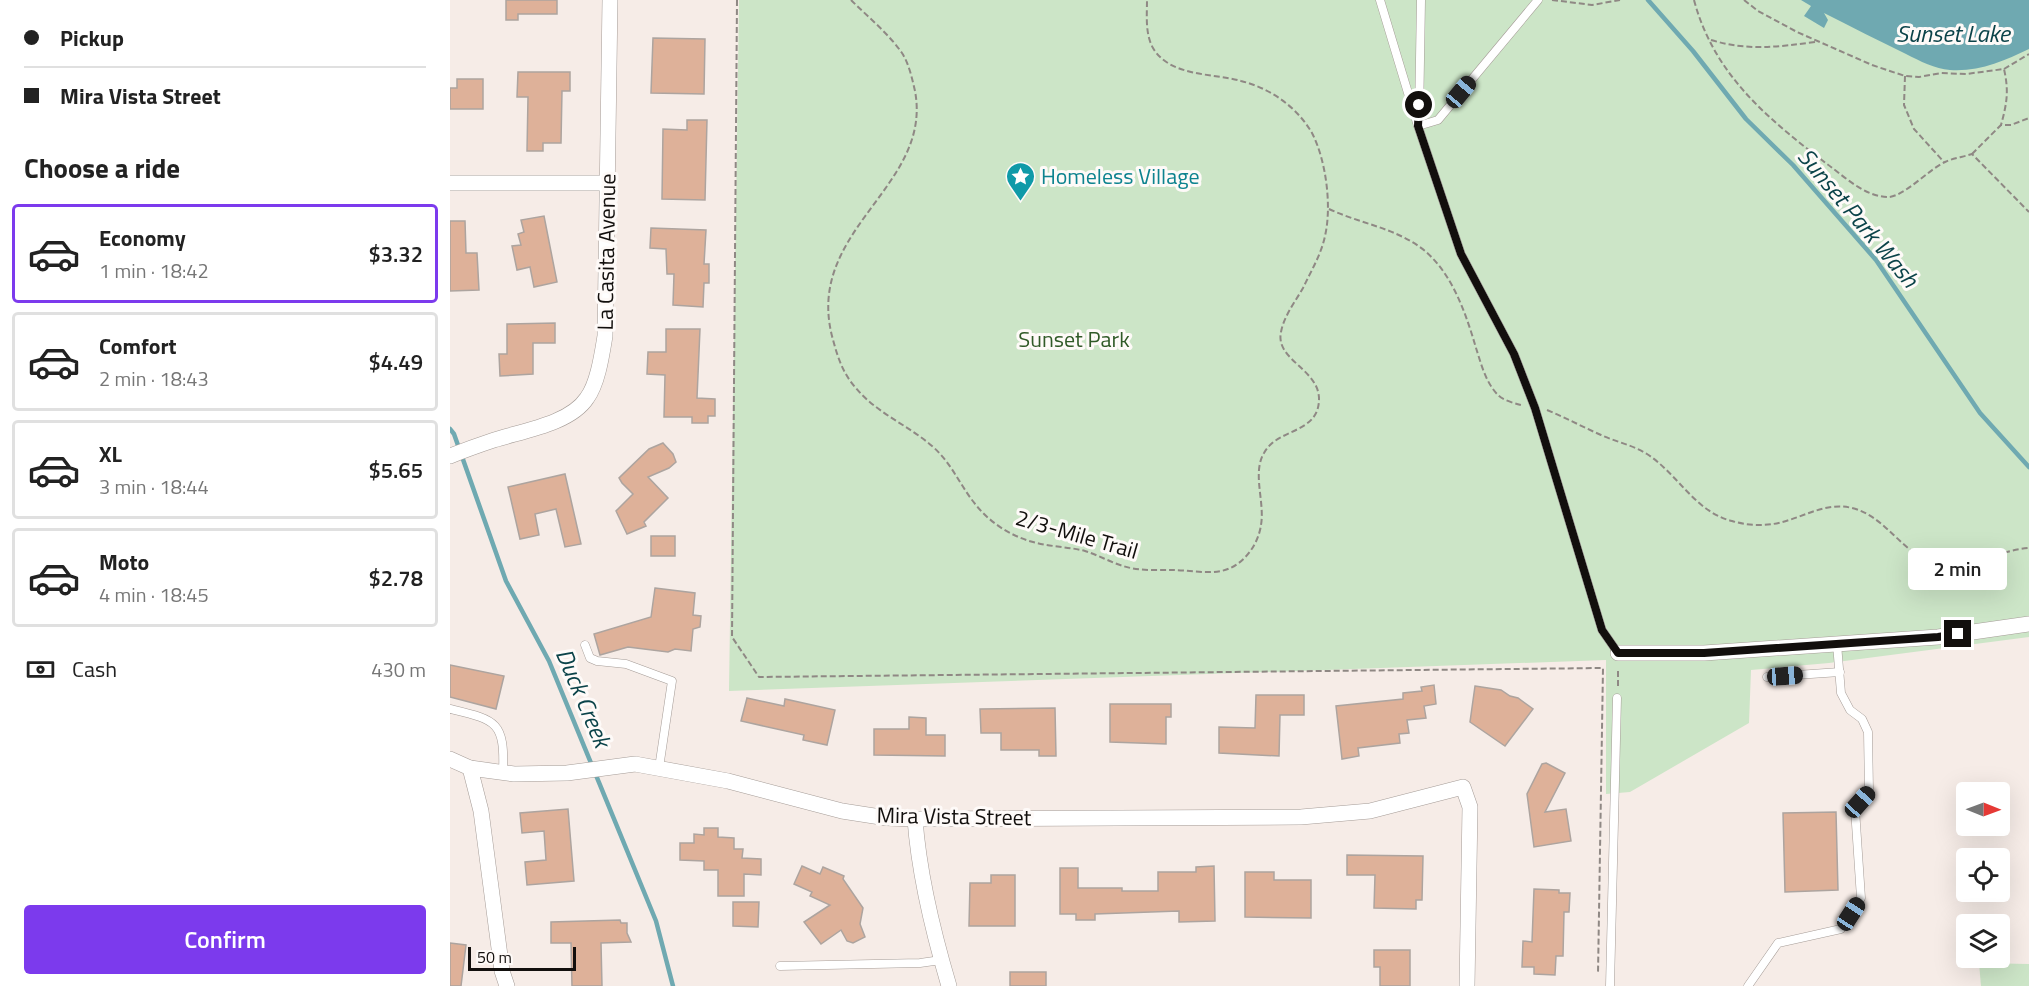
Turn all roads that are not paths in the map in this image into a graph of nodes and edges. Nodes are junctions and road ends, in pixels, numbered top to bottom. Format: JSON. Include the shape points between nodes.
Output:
{"nodes":[{"id":1,"x":609,"y":0,"type":"edge"},
{"id":2,"x":1380,"y":0,"type":"edge"},
{"id":3,"x":1421,"y":0,"type":"edge"},
{"id":4,"x":1538,"y":0,"type":"edge"},
{"id":5,"x":1418,"y":126,"type":"junction"},
{"id":6,"x":450,"y":183,"type":"edge"},
{"id":7,"x":608,"y":183,"type":"junction"},
{"id":8,"x":450,"y":456,"type":"edge"},
{"id":9,"x":2029,"y":624,"type":"edge"},
{"id":10,"x":1837,"y":644,"type":"junction"},
{"id":11,"x":585,"y":645,"type":"dead end"},
{"id":12,"x":1618,"y":653,"type":"joint"},
{"id":13,"x":1840,"y":672,"type":"junction"},
{"id":14,"x":1767,"y":677,"type":"dead end"},
{"id":15,"x":1617,"y":698,"type":"road end"},
{"id":16,"x":450,"y":709,"type":"edge"},
{"id":17,"x":450,"y":759,"type":"edge"},
{"id":18,"x":470,"y":768,"type":"junction"},
{"id":19,"x":659,"y":768,"type":"junction"},
{"id":20,"x":503,"y":772,"type":"junction"},
{"id":21,"x":915,"y":819,"type":"junction"},
{"id":22,"x":941,"y":960,"type":"junction"},
{"id":23,"x":780,"y":966,"type":"dead end"},
{"id":24,"x":507,"y":986,"type":"edge"},
{"id":25,"x":949,"y":986,"type":"edge"},
{"id":26,"x":1467,"y":986,"type":"edge"},
{"id":27,"x":1610,"y":986,"type":"edge"},
{"id":28,"x":1748,"y":986,"type":"edge"}],
"edges":[{"from":1,"to":7,"type":"street","name":"La Casita Avenue"},
{"from":2,"to":5,"type":"lane"},
{"from":3,"to":5,"type":"lane"},
{"from":4,"to":5,"type":"lane","via":[[1438,120]]},
{"from":5,"to":12,"type":"lane","via":[[1461,254],[1514,354],[1535,408],[1602,630]]},
{"from":6,"to":7,"type":"street"},
{"from":7,"to":8,"type":"street","name":"La Casita Avenue","via":[[604,336],[601,362],[587,399],[566,416]]},
{"from":9,"to":10,"type":"street","via":[[1938,637]]},
{"from":10,"to":12,"type":"street","via":[[1704,653]]},
{"from":10,"to":13,"type":"lane"},
{"from":11,"to":19,"type":"lane","via":[[590,657],[597,661],[626,664],[672,681]]},
{"from":13,"to":14,"type":"lane"},
{"from":13,"to":28,"type":"lane","via":[[1841,693],[1868,732],[1869,791],[1855,809],[1861,898],[1841,929],[1778,943]]},
{"from":15,"to":27,"type":"lane"},
{"from":16,"to":20,"type":"lane","via":[[485,718],[495,725],[504,750]]},
{"from":17,"to":18,"type":"street","name":"Mira Vista Street"},
{"from":18,"to":20,"type":"street","name":"Mira Vista Street"},
{"from":18,"to":24,"type":"street","via":[[481,811]]},
{"from":19,"to":20,"type":"street","name":"Mira Vista Street","via":[[635,764],[567,772]]},
{"from":19,"to":21,"type":"street","name":"Mira Vista Street","via":[[842,811]]},
{"from":21,"to":22,"type":"street"},
{"from":21,"to":26,"type":"street","name":"Mira Vista Street","via":[[1301,817],[1370,811],[1463,787],[1470,807]]},
{"from":22,"to":23,"type":"lane"},
{"from":22,"to":25,"type":"street"}]}
